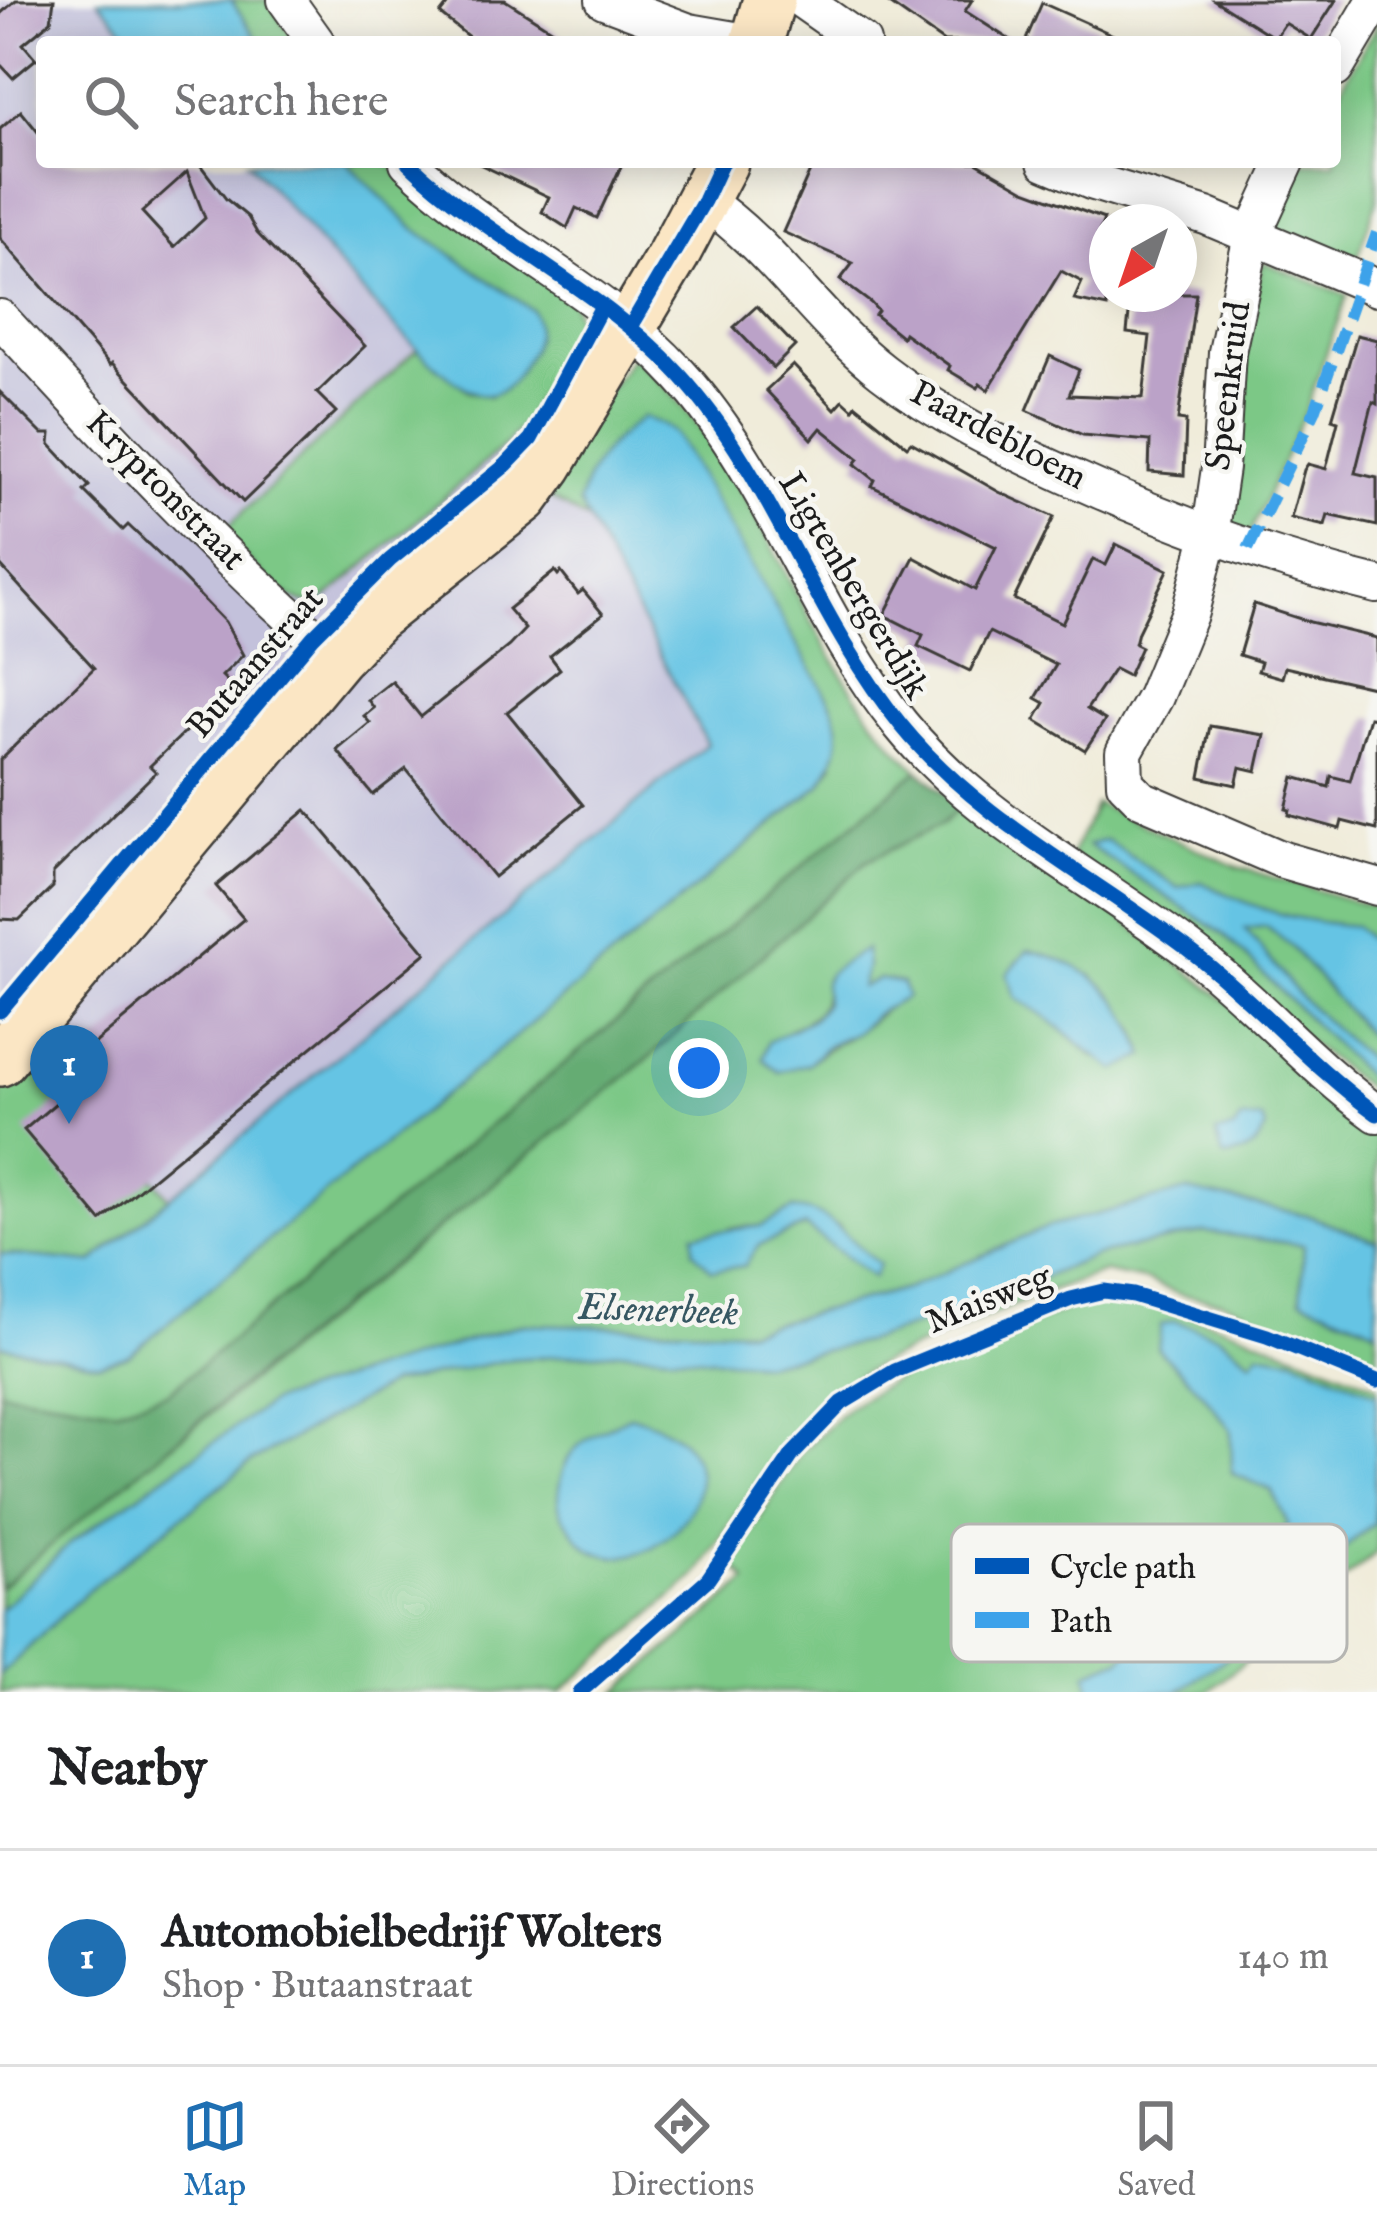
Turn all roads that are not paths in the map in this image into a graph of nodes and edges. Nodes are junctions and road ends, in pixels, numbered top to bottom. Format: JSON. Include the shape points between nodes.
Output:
{"nodes":[{"id":1,"x":286,"y":0,"type":"edge"},
{"id":2,"x":604,"y":0,"type":"edge"},
{"id":3,"x":769,"y":0,"type":"edge"},
{"id":4,"x":802,"y":0,"type":"edge"},
{"id":5,"x":1376,"y":0,"type":"edge"},
{"id":6,"x":312,"y":36,"type":"edge"},
{"id":7,"x":712,"y":36,"type":"edge"},
{"id":8,"x":759,"y":36,"type":"edge"},
{"id":9,"x":853,"y":36,"type":"edge"},
{"id":10,"x":1341,"y":59,"type":"edge"},
{"id":11,"x":415,"y":168,"type":"edge"},
{"id":12,"x":1060,"y":168,"type":"edge"},
{"id":13,"x":1283,"y":168,"type":"edge"},
{"id":14,"x":713,"y":182,"type":"edge"},
{"id":15,"x":1252,"y":236,"type":"junction"},
{"id":16,"x":1377,"y":288,"type":"edge"},
{"id":17,"x":0,"y":318,"type":"edge"},
{"id":18,"x":630,"y":327,"type":"junction"},
{"id":19,"x":1210,"y":536,"type":"junction"},
{"id":20,"x":1377,"y":585,"type":"edge"},
{"id":21,"x":336,"y":658,"type":"junction"},
{"id":22,"x":1377,"y":887,"type":"edge"},
{"id":23,"x":0,"y":1060,"type":"edge"},
{"id":24,"x":1377,"y":1114,"type":"edge"}],
"edges":[{"from":1,"to":6,"type":"street"},
{"from":2,"to":7,"type":"street"},
{"from":3,"to":8,"type":"street"},
{"from":4,"to":9,"type":"street"},
{"from":5,"to":10,"type":"street"},
{"from":11,"to":18,"type":"street","name":"Ligtenbergerdijk"},
{"from":12,"to":15,"type":"street"},
{"from":13,"to":15,"type":"street","name":"Speenkruid"},
{"from":14,"to":18,"type":"street","name":"Butaanstraat"},
{"from":14,"to":19,"type":"street","name":"Paardebloem","via":[[737,224],[883,372],[998,444]]},
{"from":15,"to":16,"type":"street"},
{"from":15,"to":19,"type":"street","name":"Speenkruid","via":[[1227,352]]},
{"from":17,"to":21,"type":"street","name":"Kryptonstraat"},
{"from":18,"to":21,"type":"street","name":"Butaanstraat","via":[[524,497],[375,616]]},
{"from":18,"to":24,"type":"street","name":"Ligtenbergerdijk","via":[[731,438],[862,674],[923,751],[1017,830],[1197,956]]},
{"from":19,"to":20,"type":"street","name":"Paardebloem"},
{"from":19,"to":22,"type":"street","via":[[1190,612],[1124,752],[1125,782],[1141,799],[1283,860]]},
{"from":21,"to":23,"type":"street","name":"Butaanstraat"}]}
